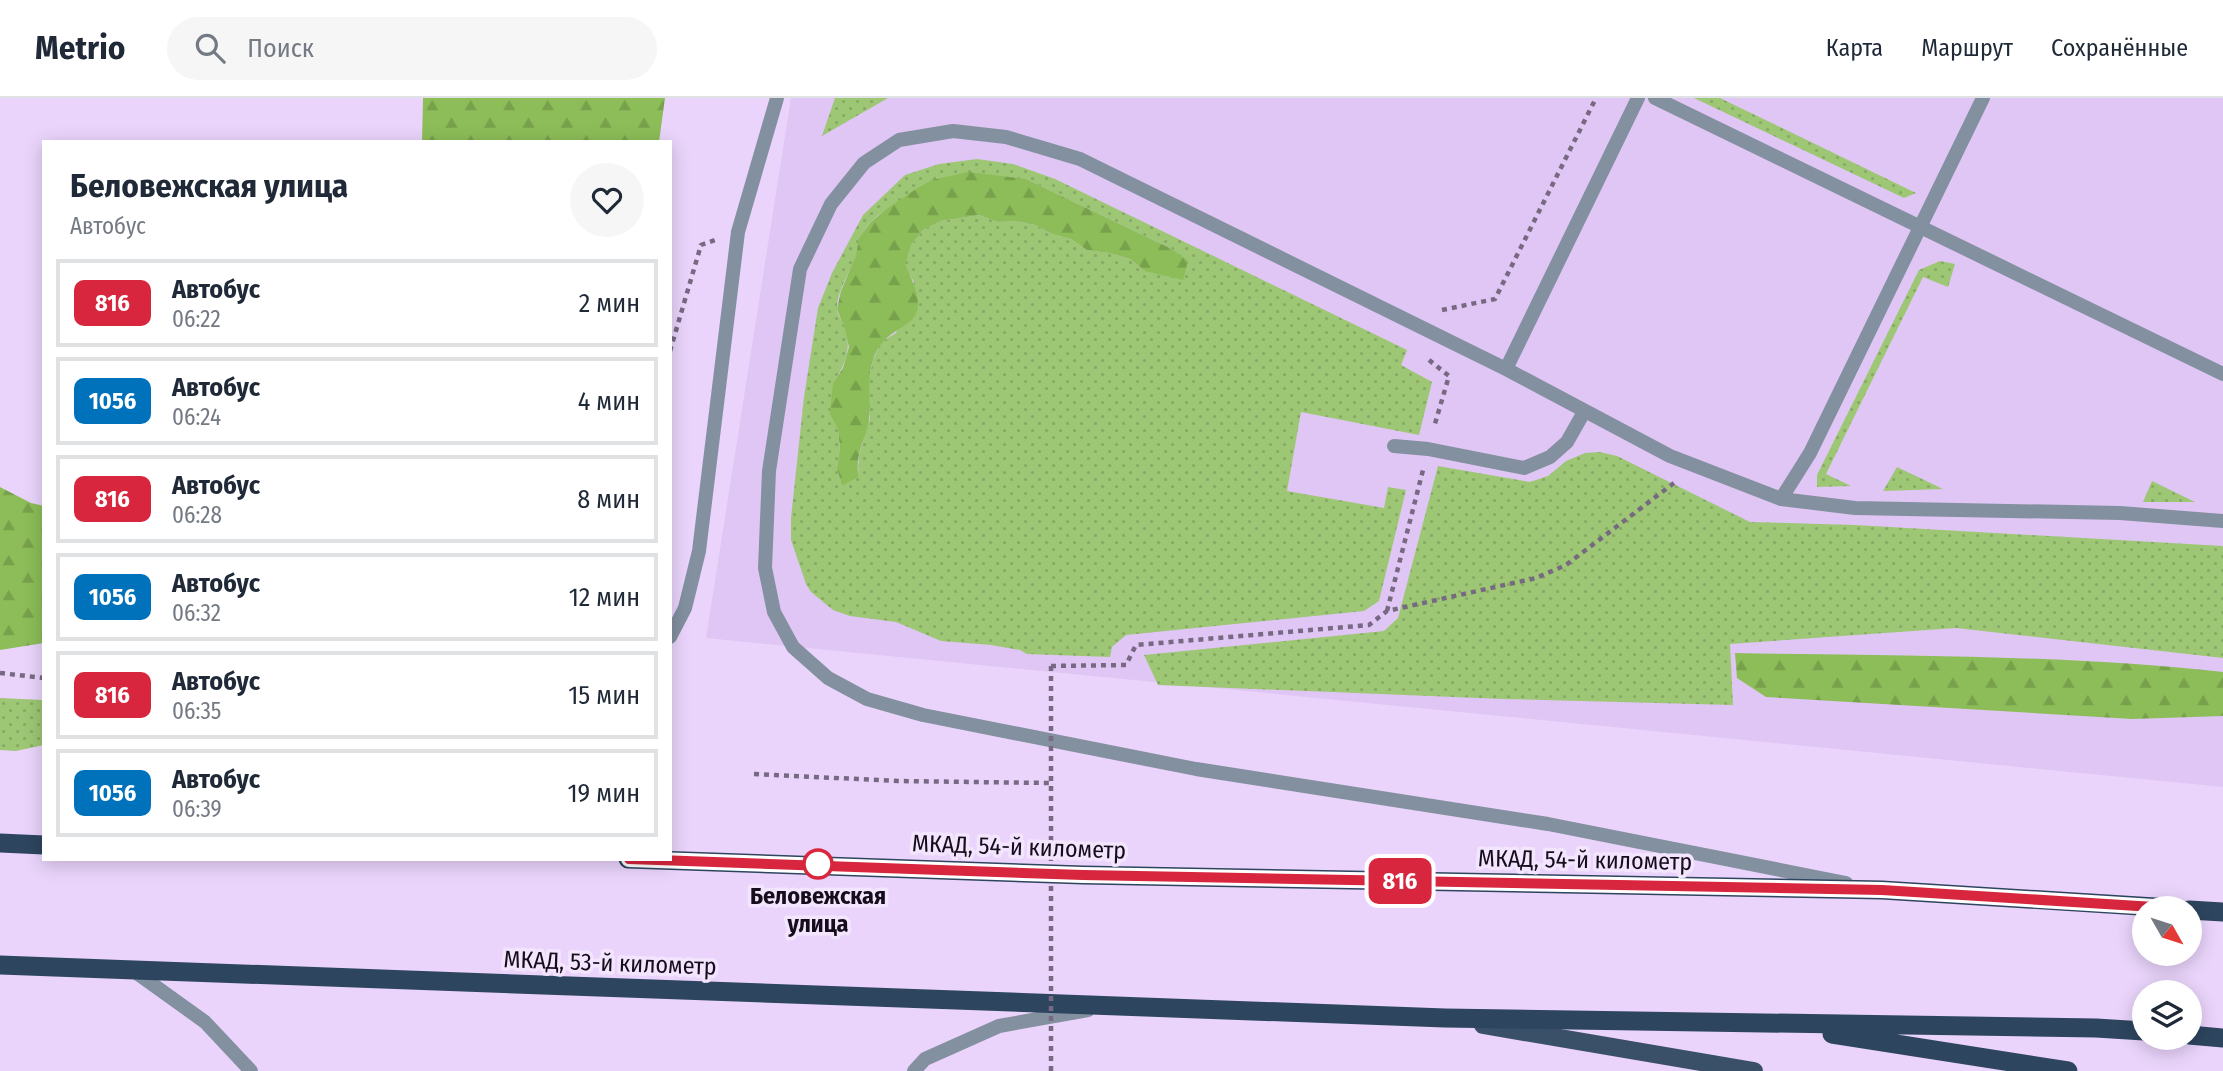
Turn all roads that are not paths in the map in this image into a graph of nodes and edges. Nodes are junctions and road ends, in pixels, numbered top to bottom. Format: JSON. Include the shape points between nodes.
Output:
{"nodes":[{"id":1,"x":777,"y":98,"type":"edge"},
{"id":2,"x":1638,"y":98,"type":"edge"},
{"id":3,"x":1655,"y":98,"type":"edge"},
{"id":4,"x":1983,"y":98,"type":"edge"},
{"id":5,"x":1920,"y":228,"type":"junction"},
{"id":6,"x":1506,"y":369,"type":"junction"},
{"id":7,"x":2223,"y":374,"type":"edge"},
{"id":8,"x":1584,"y":412,"type":"junction"},
{"id":9,"x":1394,"y":446,"type":"dead end"},
{"id":10,"x":1781,"y":499,"type":"junction"},
{"id":11,"x":2223,"y":521,"type":"edge"},
{"id":12,"x":672,"y":633,"type":"edge"},
{"id":13,"x":0,"y":844,"type":"edge"},
{"id":14,"x":42,"y":844,"type":"edge"},
{"id":15,"x":672,"y":860,"type":"edge"},
{"id":16,"x":1882,"y":890,"type":"junction"},
{"id":17,"x":2132,"y":906,"type":"edge"},
{"id":18,"x":2202,"y":911,"type":"edge"},
{"id":19,"x":2223,"y":912,"type":"edge"},
{"id":20,"x":0,"y":965,"type":"edge"},
{"id":21,"x":133,"y":970,"type":"junction"},
{"id":22,"x":1111,"y":1006,"type":"junction"},
{"id":23,"x":1445,"y":1018,"type":"junction"},
{"id":24,"x":1762,"y":1023,"type":"junction"},
{"id":25,"x":2132,"y":1030,"type":"edge"},
{"id":26,"x":2202,"y":1036,"type":"edge"},
{"id":27,"x":2223,"y":1038,"type":"edge"},
{"id":28,"x":251,"y":1071,"type":"edge"},
{"id":29,"x":914,"y":1071,"type":"edge"},
{"id":30,"x":1754,"y":1071,"type":"edge"},
{"id":31,"x":2068,"y":1071,"type":"edge"}],
"edges":[{"from":1,"to":12,"type":"lane","via":[[738,232],[699,551],[685,608]]},
{"from":2,"to":6,"type":"lane"},
{"from":3,"to":5,"type":"lane"},
{"from":4,"to":5,"type":"lane"},
{"from":5,"to":7,"type":"lane"},
{"from":5,"to":10,"type":"lane","via":[[1810,453]]},
{"from":6,"to":8,"type":"lane"},
{"from":6,"to":16,"type":"lane","via":[[1080,159],[1006,137],[953,131],[899,140],[864,163],[831,204],[800,269],[769,471],[765,568],[774,612],[793,647],[828,678],[867,699],[923,715],[1196,769],[1548,824]]},
{"from":8,"to":9,"type":"lane","via":[[1567,442],[1550,457],[1524,468]]},
{"from":8,"to":10,"type":"lane","via":[[1688,464]]},
{"from":10,"to":11,"type":"lane","via":[[1855,508],[2072,511]]},
{"from":13,"to":14,"type":"highway"},
{"from":15,"to":16,"type":"highway","name":"МКАД, 54-й километр","via":[[1083,875]]},
{"from":16,"to":17,"type":"highway","name":"МКАД, 54-й километр"},
{"from":18,"to":19,"type":"highway"},
{"from":20,"to":21,"type":"highway","name":"МКАД, 53-й километр"},
{"from":21,"to":22,"type":"highway","name":"МКАД, 53-й километр"},
{"from":21,"to":28,"type":"lane","via":[[205,1022]]},
{"from":22,"to":23,"type":"highway","name":"МКАД, 53-й километр"},
{"from":22,"to":29,"type":"lane","via":[[999,1027],[925,1059]]},
{"from":23,"to":24,"type":"highway"},
{"from":23,"to":30,"type":"main road"},
{"from":24,"to":25,"type":"highway"},
{"from":24,"to":31,"type":"highway"},
{"from":26,"to":27,"type":"highway"}]}
